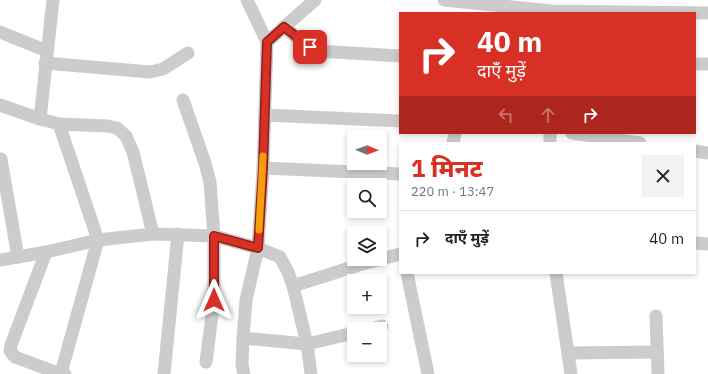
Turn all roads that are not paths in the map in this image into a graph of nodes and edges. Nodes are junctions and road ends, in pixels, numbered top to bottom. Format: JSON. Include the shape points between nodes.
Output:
{"nodes":[{"id":1,"x":52,"y":0,"type":"edge"},
{"id":2,"x":247,"y":0,"type":"edge"},
{"id":3,"x":315,"y":0,"type":"edge"},
{"id":4,"x":444,"y":0,"type":"edge"},
{"id":5,"x":461,"y":5,"type":"edge"},
{"id":6,"x":551,"y":8,"type":"edge"},
{"id":7,"x":677,"y":12,"type":"edge"},
{"id":8,"x":696,"y":13,"type":"edge"},
{"id":9,"x":708,"y":13,"type":"edge"},
{"id":10,"x":284,"y":27,"type":"junction"},
{"id":11,"x":0,"y":32,"type":"edge"},
{"id":12,"x":267,"y":42,"type":"junction"},
{"id":13,"x":188,"y":53,"type":"dead end"},
{"id":14,"x":399,"y":56,"type":"edge"},
{"id":15,"x":46,"y":57,"type":"junction"},
{"id":16,"x":696,"y":64,"type":"edge"},
{"id":17,"x":708,"y":64,"type":"edge"},
{"id":18,"x":183,"y":100,"type":"dead end"},
{"id":19,"x":0,"y":105,"type":"edge"},
{"id":20,"x":265,"y":116,"type":"junction"},
{"id":21,"x":40,"y":119,"type":"junction"},
{"id":22,"x":399,"y":122,"type":"edge"},
{"id":23,"x":59,"y":124,"type":"junction"},
{"id":24,"x":579,"y":134,"type":"edge"},
{"id":25,"x":633,"y":142,"type":"edge"},
{"id":26,"x":696,"y":151,"type":"edge"},
{"id":27,"x":708,"y":153,"type":"edge"},
{"id":28,"x":1,"y":159,"type":"dead end"},
{"id":29,"x":263,"y":168,"type":"junction"},
{"id":30,"x":399,"y":174,"type":"edge"},
{"id":31,"x":153,"y":234,"type":"junction"},
{"id":32,"x":178,"y":234,"type":"junction"},
{"id":33,"x":214,"y":236,"type":"junction"},
{"id":34,"x":98,"y":240,"type":"junction"},
{"id":35,"x":696,"y":243,"type":"edge"},
{"id":36,"x":708,"y":244,"type":"edge"},
{"id":37,"x":258,"y":248,"type":"junction"},
{"id":38,"x":46,"y":252,"type":"junction"},
{"id":39,"x":399,"y":254,"type":"edge"},
{"id":40,"x":18,"y":257,"type":"junction"},
{"id":41,"x":0,"y":260,"type":"edge"},
{"id":42,"x":407,"y":274,"type":"edge"},
{"id":43,"x":556,"y":274,"type":"edge"},
{"id":44,"x":293,"y":286,"type":"junction"},
{"id":45,"x":656,"y":316,"type":"dead end"},
{"id":46,"x":347,"y":335,"type":"edge"},
{"id":47,"x":243,"y":338,"type":"junction"},
{"id":48,"x":307,"y":344,"type":"junction"},
{"id":49,"x":657,"y":352,"type":"junction"},
{"id":50,"x":568,"y":353,"type":"junction"},
{"id":51,"x":206,"y":362,"type":"dead end"},
{"id":52,"x":62,"y":374,"type":"edge"},
{"id":53,"x":164,"y":374,"type":"edge"},
{"id":54,"x":244,"y":374,"type":"edge"},
{"id":55,"x":311,"y":374,"type":"edge"},
{"id":56,"x":428,"y":374,"type":"edge"},
{"id":57,"x":571,"y":374,"type":"edge"},
{"id":58,"x":658,"y":374,"type":"edge"}],
"edges":[{"from":1,"to":15,"type":"street"},
{"from":2,"to":12,"type":"street"},
{"from":3,"to":10,"type":"street"},
{"from":4,"to":5,"type":"street"},
{"from":5,"to":6,"type":"street"},
{"from":6,"to":7,"type":"street"},
{"from":8,"to":9,"type":"street"},
{"from":10,"to":12,"type":"street"},
{"from":10,"to":14,"type":"street","via":[[318,51]]},
{"from":11,"to":15,"type":"street"},
{"from":12,"to":20,"type":"street"},
{"from":13,"to":15,"type":"street","via":[[163,69],[150,72]]},
{"from":15,"to":21,"type":"street"},
{"from":16,"to":17,"type":"street"},
{"from":18,"to":33,"type":"street","via":[[210,182]]},
{"from":19,"to":21,"type":"street"},
{"from":20,"to":22,"type":"street"},
{"from":20,"to":29,"type":"street"},
{"from":21,"to":23,"type":"street"},
{"from":23,"to":31,"type":"street","via":[[108,126],[117,128],[126,136],[134,152]]},
{"from":23,"to":34,"type":"street"},
{"from":24,"to":25,"type":"street"},
{"from":26,"to":27,"type":"street"},
{"from":28,"to":40,"type":"street"},
{"from":29,"to":30,"type":"street"},
{"from":29,"to":37,"type":"street"},
{"from":31,"to":32,"type":"street"},
{"from":31,"to":34,"type":"street"},
{"from":32,"to":33,"type":"street"},
{"from":32,"to":53,"type":"street"},
{"from":33,"to":37,"type":"street"},
{"from":33,"to":51,"type":"street","via":[[214,300]]},
{"from":34,"to":38,"type":"street"},
{"from":34,"to":52,"type":"street"},
{"from":35,"to":36,"type":"street"},
{"from":37,"to":44,"type":"street","via":[[280,257]]},
{"from":37,"to":47,"type":"street","via":[[246,300]]},
{"from":38,"to":40,"type":"street"},
{"from":38,"to":52,"type":"street","via":[[10,351],[15,357]]},
{"from":39,"to":44,"type":"street"},
{"from":40,"to":41,"type":"street"},
{"from":42,"to":56,"type":"street"},
{"from":43,"to":50,"type":"street"},
{"from":44,"to":48,"type":"street"},
{"from":45,"to":49,"type":"street"},
{"from":46,"to":48,"type":"street"},
{"from":47,"to":48,"type":"street"},
{"from":47,"to":54,"type":"street"},
{"from":48,"to":55,"type":"street"},
{"from":49,"to":50,"type":"street"},
{"from":49,"to":58,"type":"street"},
{"from":50,"to":57,"type":"street"}]}
